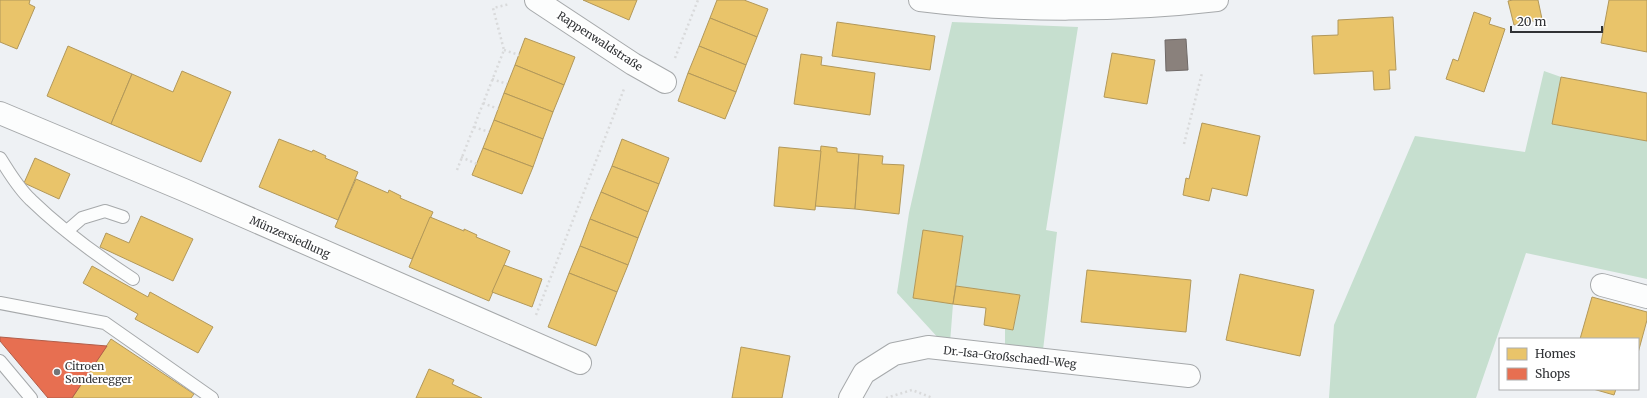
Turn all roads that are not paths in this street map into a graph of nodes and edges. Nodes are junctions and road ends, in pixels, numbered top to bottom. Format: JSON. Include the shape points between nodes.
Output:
{"nodes":[{"id":1,"x":536,"y":0,"type":"edge"},
{"id":2,"x":920,"y":0,"type":"edge"},
{"id":3,"x":1217,"y":0,"type":"edge"},
{"id":4,"x":1010,"y":3,"type":"edge"},
{"id":5,"x":665,"y":82,"type":"road end"},
{"id":6,"x":0,"y":113,"type":"edge"},
{"id":7,"x":0,"y":158,"type":"edge"},
{"id":8,"x":123,"y":217,"type":"dead end"},
{"id":9,"x":67,"y":232,"type":"junction"},
{"id":10,"x":132,"y":278,"type":"dead end"},
{"id":11,"x":1602,"y":285,"type":"dead end"},
{"id":12,"x":1647,"y":297,"type":"edge"},
{"id":13,"x":0,"y":303,"type":"edge"},
{"id":14,"x":0,"y":361,"type":"edge"},
{"id":15,"x":580,"y":363,"type":"dead end"},
{"id":16,"x":1189,"y":376,"type":"dead end"},
{"id":17,"x":31,"y":398,"type":"edge"},
{"id":18,"x":212,"y":398,"type":"edge"},
{"id":19,"x":850,"y":398,"type":"edge"}],
"edges":[{"from":1,"to":5,"type":"street","name":"Rappenwaldstraße"},
{"from":2,"to":4,"type":"street","via":[[956,5]]},
{"from":3,"to":4,"type":"street","via":[[1100,8]]},
{"from":6,"to":15,"type":"street","name":"Münzersiedlung","via":[[184,190]]},
{"from":7,"to":9,"type":"lane","via":[[30,200]]},
{"from":8,"to":9,"type":"lane","via":[[105,211],[82,218]]},
{"from":9,"to":10,"type":"lane","via":[[90,251]]},
{"from":11,"to":12,"type":"street"},
{"from":13,"to":18,"type":"lane","via":[[105,323]]},
{"from":14,"to":17,"type":"lane"},
{"from":16,"to":19,"type":"street","name":"Dr.-Isa-Großschaedl-Weg","via":[[928,348],[894,354],[864,373]]}]}
